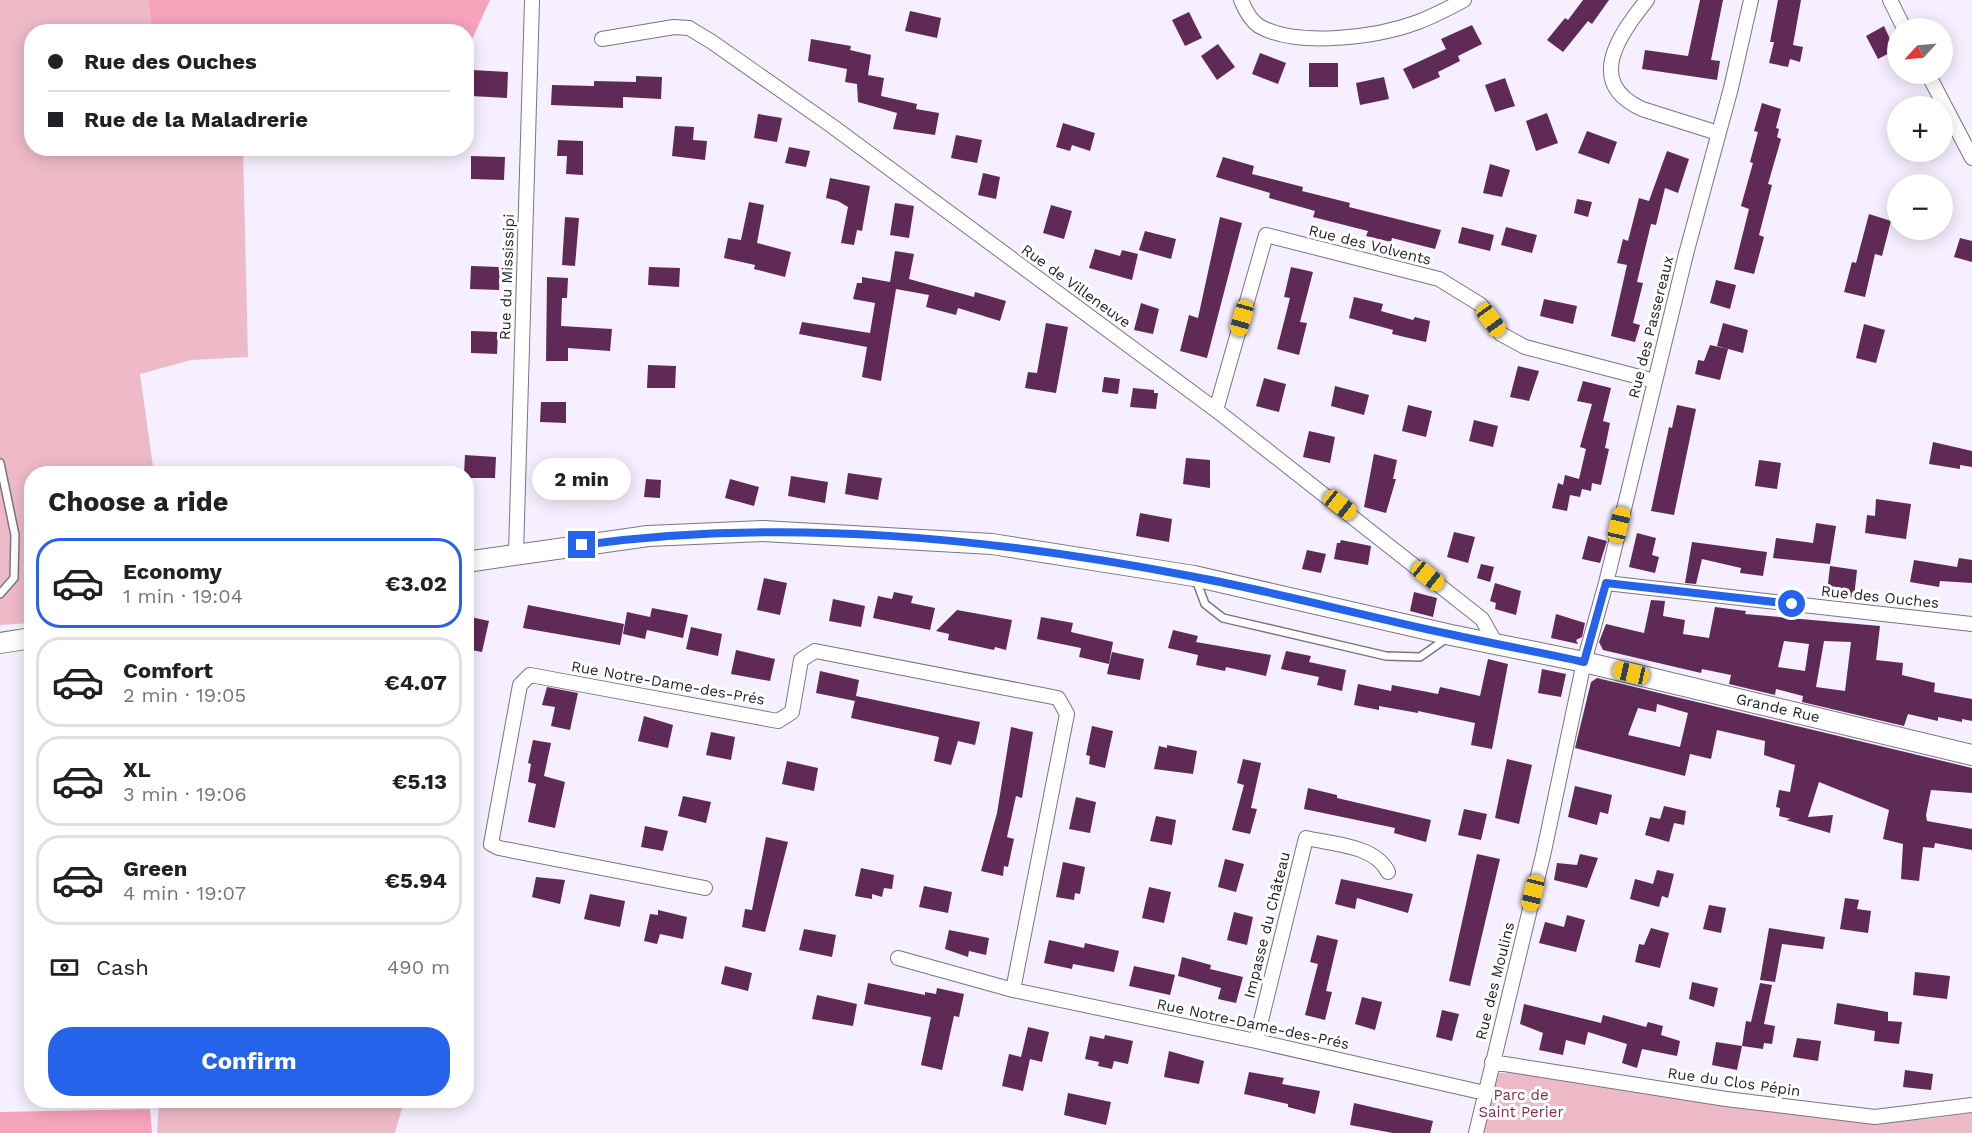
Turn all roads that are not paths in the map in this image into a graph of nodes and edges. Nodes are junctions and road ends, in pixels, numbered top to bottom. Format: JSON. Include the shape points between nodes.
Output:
{"nodes":[{"id":1,"x":532,"y":0,"type":"edge"},
{"id":2,"x":1241,"y":0,"type":"edge"},
{"id":3,"x":1464,"y":0,"type":"edge"},
{"id":4,"x":1647,"y":0,"type":"edge"},
{"id":5,"x":1751,"y":0,"type":"edge"},
{"id":6,"x":1890,"y":0,"type":"edge"},
{"id":7,"x":1448,"y":4,"type":"edge"},
{"id":8,"x":1899,"y":18,"type":"edge"},
{"id":9,"x":602,"y":39,"type":"dead end"},
{"id":10,"x":1933,"y":84,"type":"edge"},
{"id":11,"x":1718,"y":133,"type":"junction"},
{"id":12,"x":1972,"y":158,"type":"edge"},
{"id":13,"x":1655,"y":381,"type":"junction"},
{"id":14,"x":1216,"y":410,"type":"junction"},
{"id":15,"x":0,"y":463,"type":"edge"},
{"id":16,"x":516,"y":554,"type":"junction"},
{"id":17,"x":474,"y":561,"type":"edge"},
{"id":18,"x":1194,"y":576,"type":"junction"},
{"id":19,"x":1606,"y":583,"type":"junction"},
{"id":20,"x":0,"y":594,"type":"edge"},
{"id":21,"x":1972,"y":624,"type":"edge"},
{"id":22,"x":1451,"y":635,"type":"junction"},
{"id":23,"x":24,"y":639,"type":"edge"},
{"id":24,"x":0,"y":643,"type":"edge"},
{"id":25,"x":1496,"y":644,"type":"junction"},
{"id":26,"x":1584,"y":662,"type":"junction"},
{"id":27,"x":1972,"y":755,"type":"edge"},
{"id":28,"x":1388,"y":872,"type":"dead end"},
{"id":29,"x":705,"y":888,"type":"dead end"},
{"id":30,"x":898,"y":958,"type":"dead end"},
{"id":31,"x":1013,"y":990,"type":"junction"},
{"id":32,"x":1256,"y":1041,"type":"junction"},
{"id":33,"x":1492,"y":1062,"type":"junction"},
{"id":34,"x":1485,"y":1093,"type":"junction"},
{"id":35,"x":1972,"y":1105,"type":"edge"},
{"id":36,"x":1476,"y":1133,"type":"edge"}],
"edges":[{"from":1,"to":16,"type":"street","name":"Rue du Mississipi"},
{"from":2,"to":7,"type":"street","via":[[1250,18],[1259,25],[1284,35],[1313,38],[1382,32],[1417,22]]},
{"from":3,"to":7,"type":"street"},
{"from":4,"to":11,"type":"street","via":[[1611,57],[1611,72],[1619,93],[1642,109]]},
{"from":5,"to":11,"type":"street","name":"Rue des Passereaux"},
{"from":6,"to":8,"type":"street"},
{"from":9,"to":14,"type":"street","name":"Rue de Villeneuve","via":[[689,27],[832,126]]},
{"from":10,"to":12,"type":"street"},
{"from":11,"to":13,"type":"street","name":"Rue des Passereaux"},
{"from":13,"to":14,"type":"street","name":"Rue des Volvents","via":[[1525,347],[1502,334],[1481,305],[1439,279],[1266,235]]},
{"from":13,"to":19,"type":"street","name":"Rue des Passereaux"},
{"from":14,"to":25,"type":"street","name":"Rue de Villeneuve","via":[[1482,619]]},
{"from":15,"to":20,"type":"lane","via":[[15,535],[14,578]]},
{"from":16,"to":17,"type":"main road","name":"Grande Rue"},
{"from":16,"to":18,"type":"main road","name":"Grande Rue","via":[[648,536],[821,532],[992,544]]},
{"from":18,"to":22,"type":"main road","name":"Grande Rue"},
{"from":18,"to":22,"type":"lane","via":[[1205,604],[1222,618],[1386,657],[1420,657]]},
{"from":19,"to":21,"type":"street","name":"Rue des Ouches"},
{"from":19,"to":26,"type":"street","name":"Rue des Passereaux"},
{"from":22,"to":25,"type":"main road","name":"Grande Rue"},
{"from":23,"to":24,"type":"main road"},
{"from":25,"to":26,"type":"main road","name":"Grande Rue"},
{"from":26,"to":27,"type":"main road","name":"Grande Rue"},
{"from":26,"to":33,"type":"street","name":"Rue des Moulins","via":[[1544,851]]},
{"from":28,"to":32,"type":"street","name":"Impasse du Château","via":[[1383,862],[1367,852],[1306,838]]},
{"from":29,"to":31,"type":"street","name":"Rue Notre-Dame-des-Prés","via":[[491,844],[520,685],[530,675],[778,721],[792,712],[801,660],[815,651],[1058,698],[1067,714]]},
{"from":30,"to":31,"type":"street","name":"Rue Notre-Dame-des-Prés"},
{"from":31,"to":32,"type":"street","name":"Rue Notre-Dame-des-Prés"},
{"from":32,"to":34,"type":"street","name":"Rue Notre-Dame-des-Prés"},
{"from":33,"to":34,"type":"street","name":"Rue des Moulins"},
{"from":33,"to":35,"type":"street","name":"Rue du Clos Pépin","via":[[1726,1099],[1875,1117]]},
{"from":34,"to":36,"type":"street","name":"Rue des Moulins"}]}
